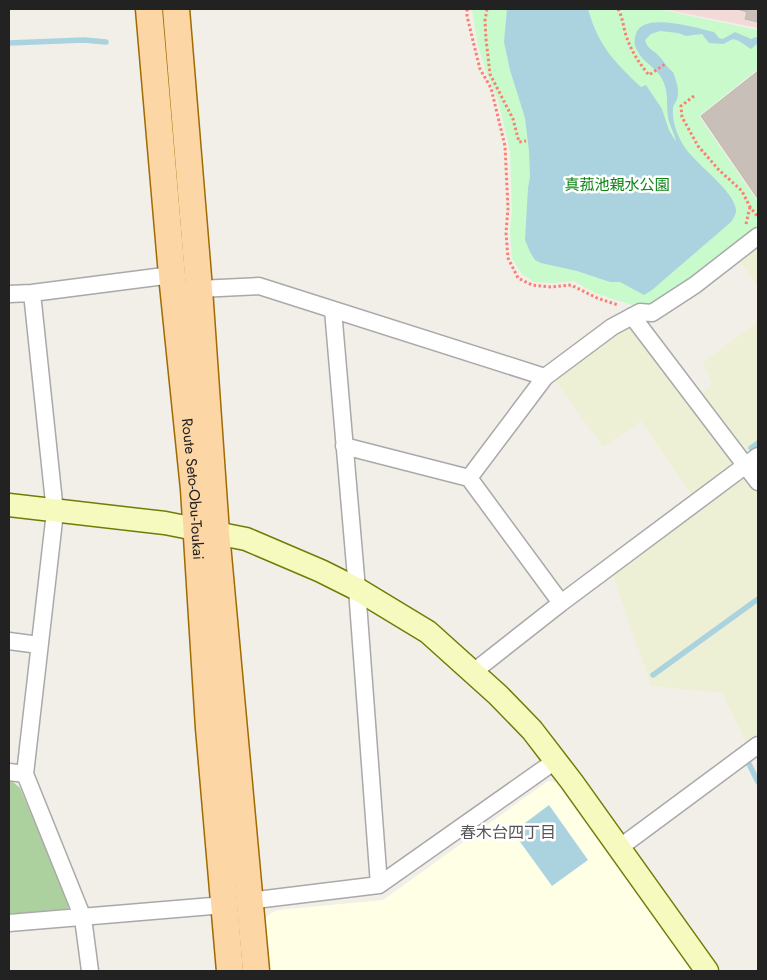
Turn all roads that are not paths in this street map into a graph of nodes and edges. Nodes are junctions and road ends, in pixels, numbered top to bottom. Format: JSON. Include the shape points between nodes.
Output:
{"nodes":[{"id":1,"x":149,"y":9,"type":"edge"},
{"id":2,"x":176,"y":9,"type":"edge"},
{"id":3,"x":758,"y":236,"type":"edge"},
{"id":4,"x":172,"y":275,"type":"junction"},
{"id":5,"x":199,"y":289,"type":"junction"},
{"id":6,"x":32,"y":293,"type":"junction"},
{"id":7,"x":9,"y":294,"type":"edge"},
{"id":8,"x":333,"y":310,"type":"junction"},
{"id":9,"x":636,"y":314,"type":"junction"},
{"id":10,"x":545,"y":377,"type":"junction"},
{"id":11,"x":344,"y":446,"type":"junction"},
{"id":12,"x":752,"y":461,"type":"edge"},
{"id":13,"x":469,"y":478,"type":"junction"},
{"id":14,"x":758,"y":482,"type":"edge"},
{"id":15,"x":9,"y":505,"type":"edge"},
{"id":16,"x":55,"y":512,"type":"junction"},
{"id":17,"x":207,"y":531,"type":"junction"},
{"id":18,"x":357,"y":589,"type":"junction"},
{"id":19,"x":561,"y":603,"type":"junction"},
{"id":20,"x":9,"y":641,"type":"edge"},
{"id":21,"x":39,"y":645,"type":"junction"},
{"id":22,"x":472,"y":673,"type":"junction"},
{"id":23,"x":758,"y":746,"type":"edge"},
{"id":24,"x":556,"y":760,"type":"junction"},
{"id":25,"x":17,"y":773,"type":"edge"},
{"id":26,"x":619,"y":848,"type":"junction"},
{"id":27,"x":379,"y":885,"type":"junction"},
{"id":28,"x":236,"y":903,"type":"junction"},
{"id":29,"x":83,"y":918,"type":"junction"},
{"id":30,"x":9,"y":923,"type":"edge"},
{"id":31,"x":90,"y":971,"type":"edge"},
{"id":32,"x":230,"y":971,"type":"edge"},
{"id":33,"x":256,"y":971,"type":"edge"},
{"id":34,"x":707,"y":971,"type":"edge"}],
"edges":[{"from":1,"to":4,"type":"main road","name":"Route Seto-Obu-Toukai"},
{"from":2,"to":5,"type":"main road","name":"Route Seto-Obu-Toukai"},
{"from":3,"to":9,"type":"street","via":[[695,285],[652,313]]},
{"from":4,"to":6,"type":"street"},
{"from":4,"to":17,"type":"main road","name":"Route Seto-Obu-Toukai"},
{"from":5,"to":8,"type":"street","via":[[259,286]]},
{"from":5,"to":17,"type":"main road","name":"Route Seto-Obu-Toukai"},
{"from":6,"to":7,"type":"street"},
{"from":6,"to":16,"type":"street"},
{"from":8,"to":10,"type":"street"},
{"from":8,"to":11,"type":"street"},
{"from":9,"to":10,"type":"street","via":[[612,327]]},
{"from":9,"to":12,"type":"street"},
{"from":10,"to":13,"type":"street"},
{"from":11,"to":13,"type":"street"},
{"from":11,"to":18,"type":"street"},
{"from":12,"to":14,"type":"street"},
{"from":12,"to":19,"type":"street"},
{"from":13,"to":19,"type":"street"},
{"from":15,"to":16,"type":"street"},
{"from":16,"to":17,"type":"street","via":[[165,523]]},
{"from":16,"to":21,"type":"street"},
{"from":17,"to":18,"type":"street","via":[[246,540]]},
{"from":17,"to":28,"type":"main road","name":"Route Seto-Obu-Toukai"},
{"from":18,"to":22,"type":"street","via":[[428,632]]},
{"from":18,"to":27,"type":"street"},
{"from":19,"to":22,"type":"street"},
{"from":20,"to":21,"type":"street"},
{"from":21,"to":25,"type":"street"},
{"from":22,"to":24,"type":"street","via":[[498,694]]},
{"from":23,"to":26,"type":"street"},
{"from":24,"to":26,"type":"street"},
{"from":24,"to":27,"type":"street"},
{"from":25,"to":29,"type":"street"},
{"from":26,"to":34,"type":"street"},
{"from":27,"to":28,"type":"street"},
{"from":28,"to":29,"type":"street"},
{"from":28,"to":32,"type":"main road","name":"Route Seto-Obu-Toukai"},
{"from":28,"to":33,"type":"main road","name":"Route Seto-Obu-Toukai"},
{"from":29,"to":30,"type":"street"},
{"from":29,"to":31,"type":"street"}]}
